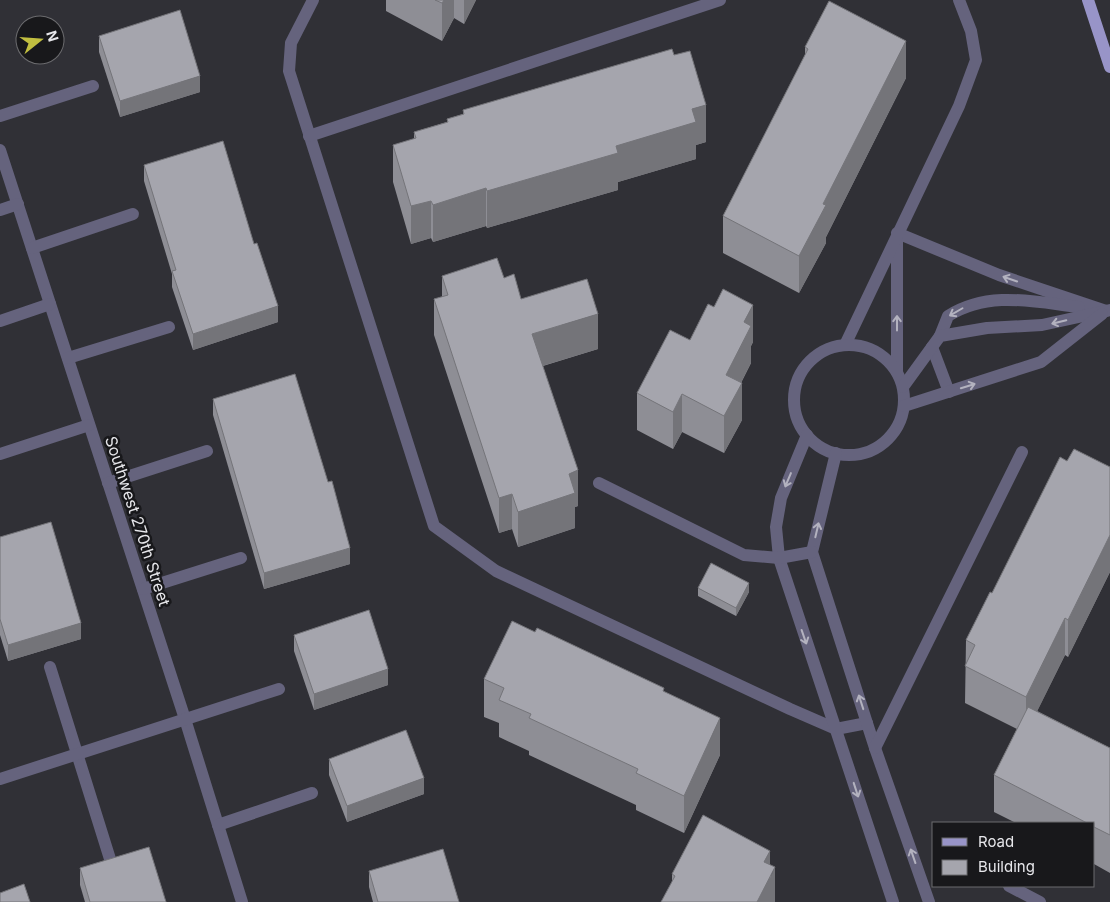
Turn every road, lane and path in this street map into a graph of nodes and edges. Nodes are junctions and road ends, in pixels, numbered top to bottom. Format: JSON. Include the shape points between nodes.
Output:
{"nodes":[{"id":1,"x":313,"y":0,"type":"edge"},
{"id":2,"x":720,"y":0,"type":"edge"},
{"id":3,"x":959,"y":0,"type":"edge"},
{"id":4,"x":1088,"y":0,"type":"edge"},
{"id":5,"x":1110,"y":67,"type":"edge"},
{"id":6,"x":93,"y":86,"type":"dead end"},
{"id":7,"x":0,"y":116,"type":"edge"},
{"id":8,"x":309,"y":136,"type":"junction"},
{"id":9,"x":0,"y":150,"type":"edge"},
{"id":10,"x":18,"y":204,"type":"junction"},
{"id":11,"x":0,"y":210,"type":"edge"},
{"id":12,"x":133,"y":214,"type":"dead end"},
{"id":13,"x":897,"y":233,"type":"junction"},
{"id":14,"x":32,"y":248,"type":"junction"},
{"id":15,"x":50,"y":304,"type":"junction"},
{"id":16,"x":1108,"y":310,"type":"edge"},
{"id":17,"x":0,"y":321,"type":"edge"},
{"id":18,"x":169,"y":327,"type":"dead end"},
{"id":19,"x":936,"y":342,"type":"junction"},
{"id":20,"x":845,"y":345,"type":"junction"},
{"id":21,"x":68,"y":358,"type":"junction"},
{"id":22,"x":898,"y":372,"type":"junction"},
{"id":23,"x":903,"y":387,"type":"junction"},
{"id":24,"x":949,"y":392,"type":"junction"},
{"id":25,"x":904,"y":406,"type":"junction"},
{"id":26,"x":89,"y":425,"type":"junction"},
{"id":27,"x":807,"y":435,"type":"junction"},
{"id":28,"x":207,"y":451,"type":"dead end"},
{"id":29,"x":1022,"y":452,"type":"dead end"},
{"id":30,"x":836,"y":453,"type":"junction"},
{"id":31,"x":0,"y":454,"type":"edge"},
{"id":32,"x":108,"y":483,"type":"junction"},
{"id":33,"x":599,"y":483,"type":"dead end"},
{"id":34,"x":812,"y":552,"type":"junction"},
{"id":35,"x":241,"y":558,"type":"dead end"},
{"id":36,"x":780,"y":558,"type":"junction"},
{"id":37,"x":143,"y":589,"type":"junction"},
{"id":38,"x":50,"y":667,"type":"dead end"},
{"id":39,"x":279,"y":690,"type":"dead end"},
{"id":40,"x":185,"y":719,"type":"junction"},
{"id":41,"x":868,"y":723,"type":"junction"},
{"id":42,"x":836,"y":729,"type":"junction"},
{"id":43,"x":875,"y":748,"type":"junction"},
{"id":44,"x":76,"y":755,"type":"junction"},
{"id":45,"x":0,"y":779,"type":"edge"},
{"id":46,"x":312,"y":793,"type":"dead end"},
{"id":47,"x":218,"y":825,"type":"junction"},
{"id":48,"x":110,"y":859,"type":"edge"},
{"id":49,"x":1011,"y":887,"type":"edge"},
{"id":50,"x":242,"y":902,"type":"edge"},
{"id":51,"x":893,"y":902,"type":"edge"},
{"id":52,"x":929,"y":902,"type":"edge"},
{"id":53,"x":1040,"y":902,"type":"edge"}],
"edges":[{"from":1,"to":8,"type":"street","via":[[291,43],[289,71]]},
{"from":2,"to":8,"type":"street"},
{"from":3,"to":13,"type":"street","via":[[971,31],[976,60],[959,106]]},
{"from":4,"to":5,"type":"main road"},
{"from":6,"to":7,"type":"street"},
{"from":8,"to":42,"type":"street","via":[[434,526],[496,572]]},
{"from":9,"to":10,"type":"street","name":"Southwest 270th Street"},
{"from":10,"to":11,"type":"street"},
{"from":10,"to":14,"type":"street","name":"Southwest 270th Street"},
{"from":12,"to":14,"type":"street"},
{"from":16,"to":13,"type":"street","one_way":true,"via":[[999,275]]},
{"from":13,"to":20,"type":"street"},
{"from":22,"to":13,"type":"street","one_way":true},
{"from":14,"to":15,"type":"street","name":"Southwest 270th Street"},
{"from":15,"to":17,"type":"street"},
{"from":15,"to":21,"type":"street","name":"Southwest 270th Street"},
{"from":16,"to":19,"type":"street","one_way":true,"via":[[1042,325],[987,328]]},
{"from":16,"to":19,"type":"street","one_way":true,"via":[[1000,298],[972,304],[948,316]]},
{"from":24,"to":16,"type":"street","one_way":true,"via":[[1041,362]]},
{"from":18,"to":21,"type":"street"},
{"from":19,"to":23,"type":"street"},
{"from":19,"to":24,"type":"street"},
{"from":20,"to":22,"type":"street","via":[[875,351]]},
{"from":20,"to":27,"type":"street","via":[[831,347],[818,355],[799,377],[794,405]]},
{"from":21,"to":26,"type":"street","name":"Southwest 270th Street"},
{"from":22,"to":23,"type":"street"},
{"from":23,"to":25,"type":"street"},
{"from":24,"to":25,"type":"street"},
{"from":25,"to":30,"type":"street","via":[[899,424],[888,440],[873,450],[854,455]]},
{"from":26,"to":31,"type":"street"},
{"from":26,"to":32,"type":"street","name":"Southwest 270th Street"},
{"from":27,"to":30,"type":"street","via":[[818,446]]},
{"from":27,"to":36,"type":"street","one_way":true,"via":[[780,498],[776,527]]},
{"from":28,"to":32,"type":"street"},
{"from":29,"to":43,"type":"street"},
{"from":34,"to":30,"type":"street","one_way":true},
{"from":32,"to":37,"type":"street","name":"Southwest 270th Street"},
{"from":33,"to":36,"type":"street","via":[[744,555]]},
{"from":34,"to":36,"type":"street"},
{"from":41,"to":34,"type":"street","one_way":true},
{"from":35,"to":37,"type":"street"},
{"from":36,"to":42,"type":"street","one_way":true},
{"from":37,"to":40,"type":"street","name":"Southwest 270th Street"},
{"from":38,"to":44,"type":"street"},
{"from":39,"to":40,"type":"street"},
{"from":40,"to":44,"type":"street"},
{"from":40,"to":47,"type":"street","name":"Southwest 270th Street"},
{"from":41,"to":42,"type":"street"},
{"from":41,"to":43,"type":"street"},
{"from":42,"to":51,"type":"street","one_way":true},
{"from":52,"to":43,"type":"street","one_way":true},
{"from":44,"to":45,"type":"street"},
{"from":44,"to":48,"type":"street"},
{"from":46,"to":47,"type":"street"},
{"from":47,"to":50,"type":"street","name":"Southwest 270th Street"},
{"from":49,"to":53,"type":"street"}]}
